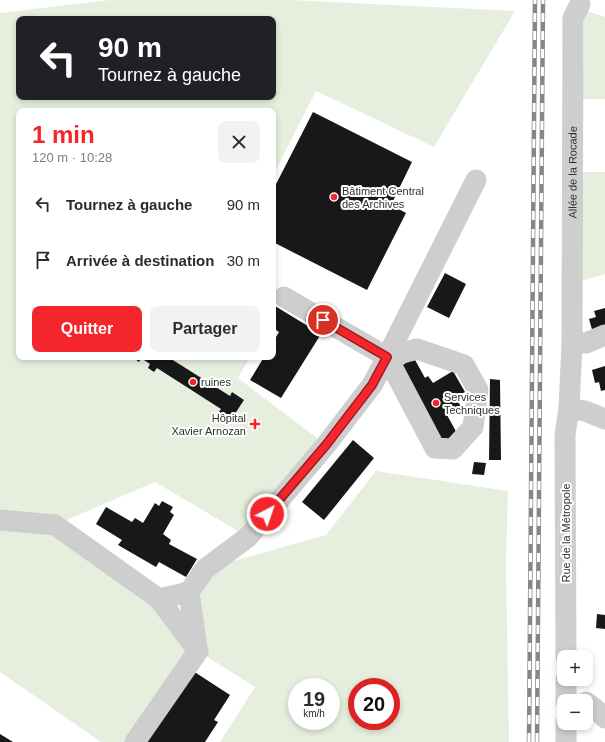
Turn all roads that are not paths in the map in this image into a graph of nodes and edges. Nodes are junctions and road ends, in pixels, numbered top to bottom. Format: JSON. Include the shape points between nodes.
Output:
{"nodes":[{"id":1,"x":580,"y":4,"type":"dead end"},
{"id":2,"x":476,"y":180,"type":"dead end"},
{"id":3,"x":284,"y":297,"type":"dead end"},
{"id":4,"x":605,"y":335,"type":"edge"},
{"id":5,"x":572,"y":343,"type":"junction"},
{"id":6,"x":387,"y":357,"type":"junction"},
{"id":7,"x":569,"y":408,"type":"junction"},
{"id":8,"x":605,"y":419,"type":"edge"},
{"id":9,"x":0,"y":520,"type":"edge"},
{"id":10,"x":189,"y":592,"type":"junction"},
{"id":11,"x":159,"y":599,"type":"junction"},
{"id":12,"x":566,"y":650,"type":"edge"},
{"id":13,"x":198,"y":651,"type":"junction"},
{"id":14,"x":593,"y":706,"type":"edge"},
{"id":15,"x":605,"y":718,"type":"edge"},
{"id":16,"x":566,"y":730,"type":"edge"},
{"id":17,"x":135,"y":742,"type":"edge"},
{"id":18,"x":566,"y":742,"type":"edge"}],
"edges":[{"from":1,"to":5,"type":"street","name":"Allée de la Rocade","via":[[573,18]]},
{"from":2,"to":6,"type":"street"},
{"from":3,"to":6,"type":"street"},
{"from":4,"to":5,"type":"street","via":[[586,343]]},
{"from":5,"to":7,"type":"street","name":"Allée de la Rocade"},
{"from":6,"to":6,"type":"street","via":[[435,448],[453,449],[473,427],[478,390],[464,365],[417,349]]},
{"from":6,"to":10,"type":"street","via":[[372,385],[326,445],[248,537],[205,569]]},
{"from":7,"to":8,"type":"street"},
{"from":7,"to":12,"type":"street","name":"Rue de la Métropole","via":[[565,435]]},
{"from":9,"to":11,"type":"street","via":[[54,525]]},
{"from":10,"to":11,"type":"street"},
{"from":10,"to":13,"type":"street"},
{"from":11,"to":13,"type":"street"},
{"from":13,"to":17,"type":"street"},
{"from":14,"to":15,"type":"street"},
{"from":16,"to":18,"type":"street"}]}
